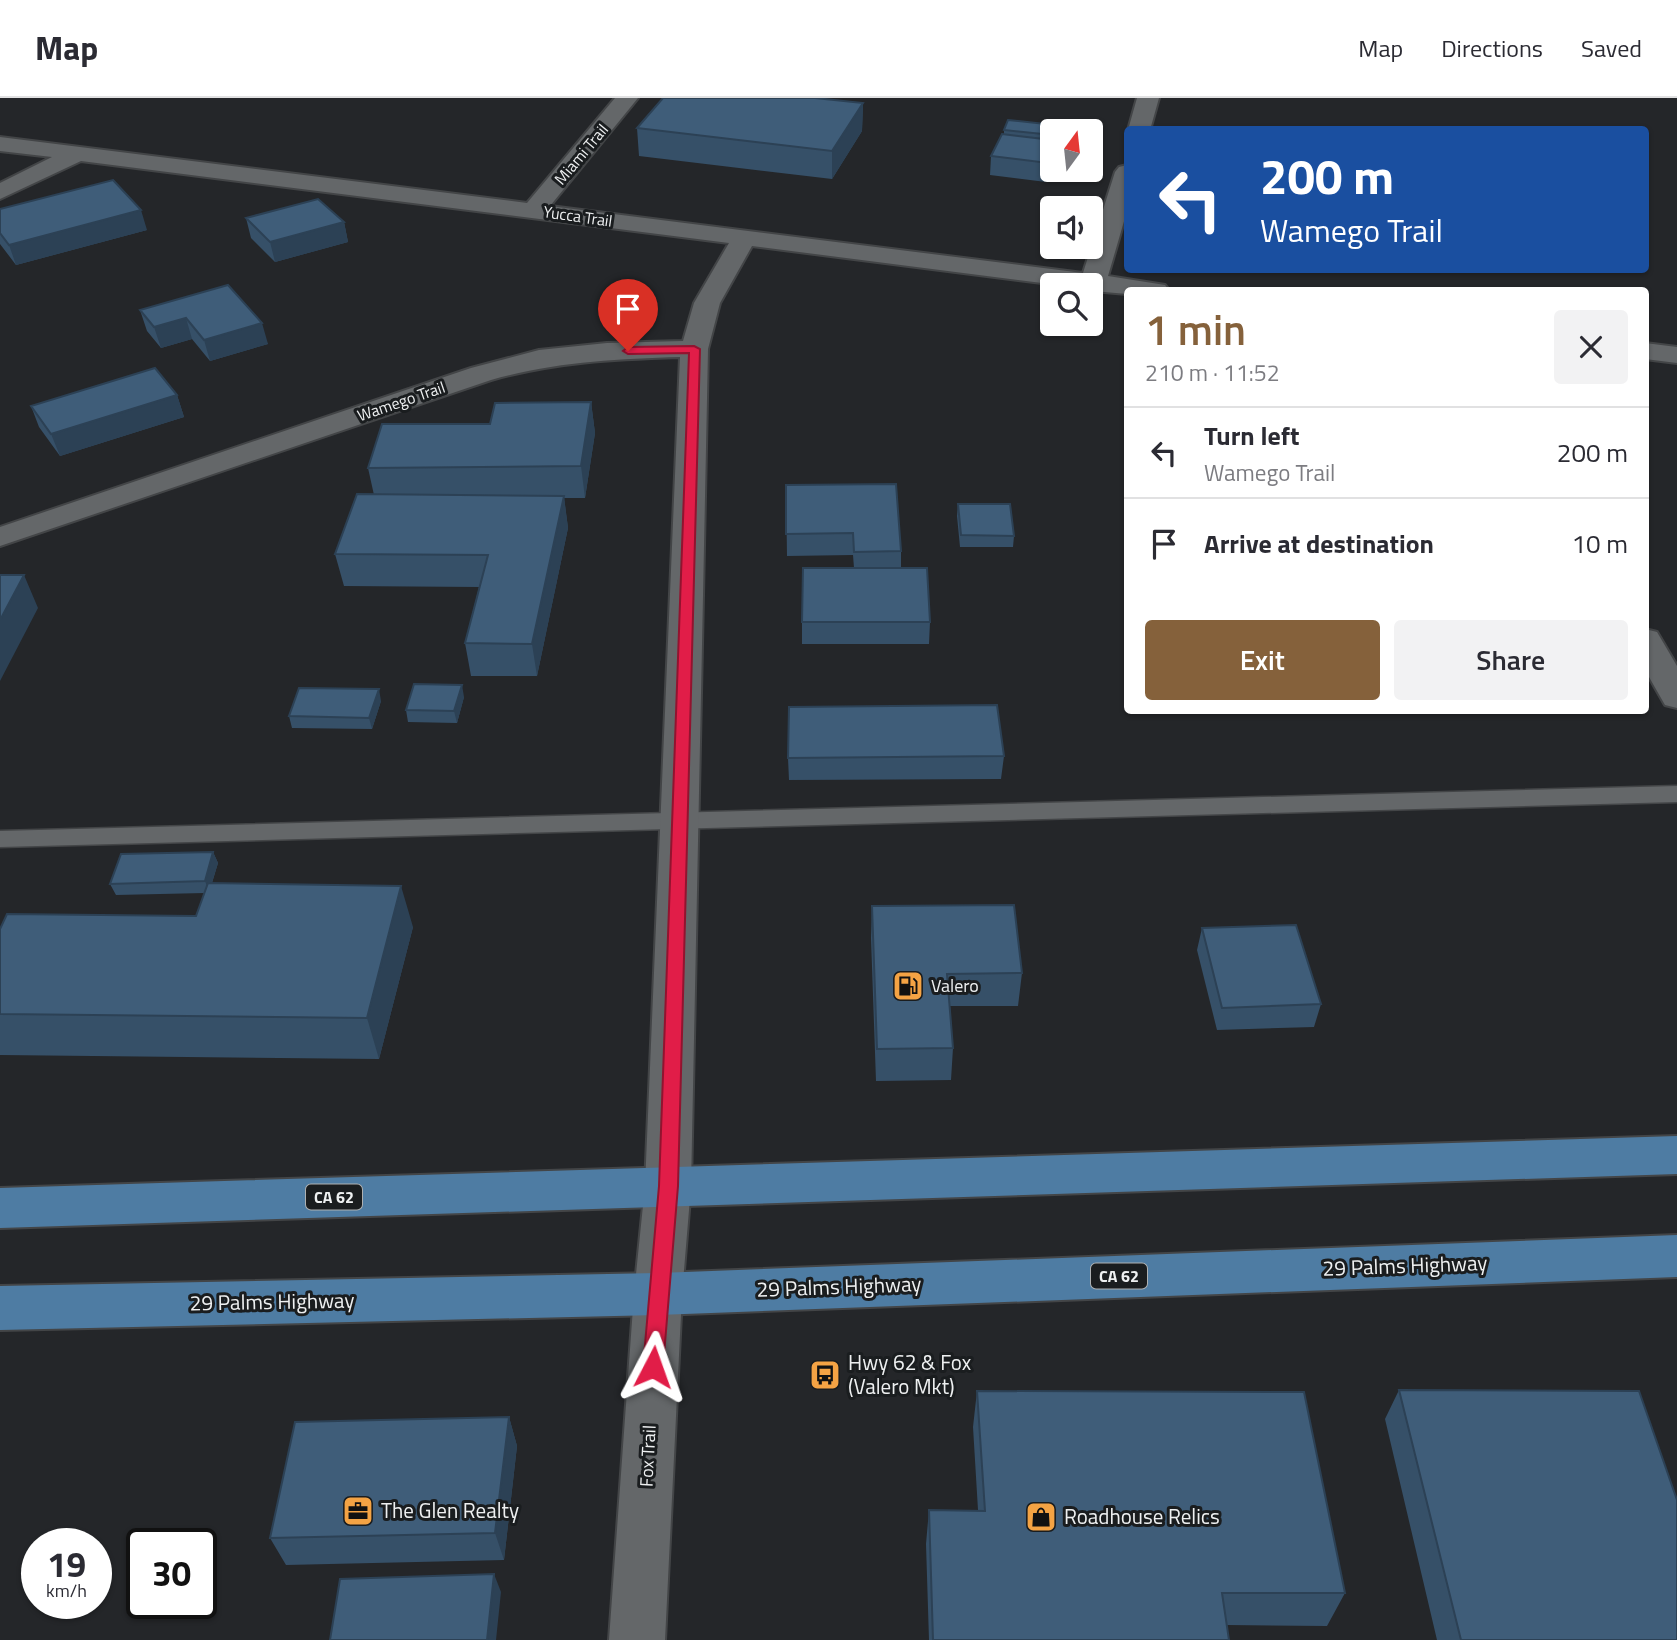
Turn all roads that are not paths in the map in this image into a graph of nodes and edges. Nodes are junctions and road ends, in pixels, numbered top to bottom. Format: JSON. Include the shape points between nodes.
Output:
{"nodes":[{"id":1,"x":627,"y":98,"type":"edge"},
{"id":2,"x":1149,"y":98,"type":"edge"},
{"id":3,"x":1140,"y":126,"type":"edge"},
{"id":4,"x":0,"y":144,"type":"edge"},
{"id":5,"x":75,"y":155,"type":"junction"},
{"id":6,"x":1124,"y":182,"type":"edge"},
{"id":7,"x":0,"y":192,"type":"edge"},
{"id":8,"x":534,"y":210,"type":"junction"},
{"id":9,"x":744,"y":238,"type":"junction"},
{"id":10,"x":1096,"y":273,"type":"edge"},
{"id":11,"x":1040,"y":276,"type":"edge"},
{"id":12,"x":1103,"y":284,"type":"edge"},
{"id":13,"x":1129,"y":287,"type":"edge"},
{"id":14,"x":694,"y":349,"type":"junction"},
{"id":15,"x":1649,"y":352,"type":"edge"},
{"id":16,"x":1677,"y":355,"type":"edge"},
{"id":17,"x":0,"y":537,"type":"edge"},
{"id":18,"x":1649,"y":646,"type":"edge"},
{"id":19,"x":1677,"y":697,"type":"edge"},
{"id":20,"x":1677,"y":794,"type":"edge"},
{"id":21,"x":680,"y":821,"type":"junction"},
{"id":22,"x":0,"y":839,"type":"edge"},
{"id":23,"x":1677,"y":1155,"type":"edge"},
{"id":24,"x":668,"y":1186,"type":"junction"},
{"id":25,"x":0,"y":1208,"type":"edge"},
{"id":26,"x":1677,"y":1256,"type":"edge"},
{"id":27,"x":658,"y":1294,"type":"junction"},
{"id":28,"x":0,"y":1308,"type":"edge"},
{"id":29,"x":637,"y":1640,"type":"edge"}],
"edges":[{"from":1,"to":8,"type":"street","name":"Miami Trail"},
{"from":2,"to":3,"type":"street"},
{"from":4,"to":5,"type":"street","name":"Yucca Trail"},
{"from":5,"to":7,"type":"street"},
{"from":5,"to":8,"type":"street","name":"Yucca Trail"},
{"from":6,"to":10,"type":"street"},
{"from":8,"to":9,"type":"street","name":"Yucca Trail"},
{"from":9,"to":11,"type":"street","name":"Yucca Trail"},
{"from":9,"to":14,"type":"street","via":[[707,303]]},
{"from":12,"to":13,"type":"street","name":"Yucca Trail"},
{"from":14,"to":17,"type":"street","name":"Wamego Trail","via":[[539,358]]},
{"from":14,"to":21,"type":"street","name":"Fox Trail"},
{"from":15,"to":16,"type":"street"},
{"from":18,"to":19,"type":"street"},
{"from":20,"to":21,"type":"lane"},
{"from":21,"to":22,"type":"lane"},
{"from":21,"to":24,"type":"street","name":"Fox Trail"},
{"from":23,"to":24,"type":"main road","number":"CA 62"},
{"from":24,"to":25,"type":"main road","number":"CA 62"},
{"from":24,"to":27,"type":"street","name":"Fox Trail"},
{"from":26,"to":27,"type":"main road","name":"29 Palms Highway","number":"CA 62"},
{"from":27,"to":28,"type":"main road","name":"29 Palms Highway","number":"CA 62"},
{"from":27,"to":29,"type":"street","name":"Fox Trail"}]}
